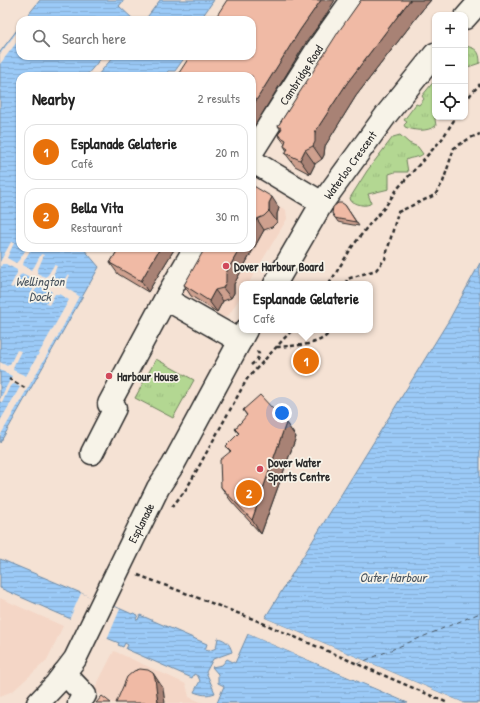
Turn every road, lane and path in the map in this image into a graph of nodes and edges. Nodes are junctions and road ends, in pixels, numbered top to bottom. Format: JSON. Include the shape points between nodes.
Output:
{"nodes":[{"id":1,"x":352,"y":0,"type":"edge"},
{"id":2,"x":480,"y":1,"type":"edge"},
{"id":3,"x":468,"y":15,"type":"edge"},
{"id":4,"x":432,"y":58,"type":"edge"},
{"id":5,"x":480,"y":84,"type":"edge"},
{"id":6,"x":468,"y":98,"type":"edge"},
{"id":7,"x":454,"y":120,"type":"edge"},
{"id":8,"x":480,"y":134,"type":"edge"},
{"id":9,"x":256,"y":146,"type":"edge"},
{"id":10,"x":256,"y":163,"type":"edge"},
{"id":11,"x":322,"y":203,"type":"junction"},
{"id":12,"x":193,"y":252,"type":"edge"},
{"id":13,"x":277,"y":281,"type":"edge"},
{"id":14,"x":331,"y":281,"type":"edge"},
{"id":15,"x":347,"y":281,"type":"edge"},
{"id":16,"x":167,"y":296,"type":"junction"},
{"id":17,"x":289,"y":333,"type":"edge"},
{"id":18,"x":329,"y":333,"type":"edge"},
{"id":19,"x":243,"y":335,"type":"edge"},
{"id":20,"x":276,"y":347,"type":"junction"},
{"id":21,"x":9,"y":379,"type":"dead end"},
{"id":22,"x":25,"y":388,"type":"dead end"},
{"id":23,"x":92,"y":453,"type":"dead end"},
{"id":24,"x":170,"y":510,"type":"dead end"},
{"id":25,"x":138,"y":575,"type":"dead end"},
{"id":26,"x":70,"y":666,"type":"junction"},
{"id":27,"x":38,"y":703,"type":"edge"},
{"id":28,"x":79,"y":703,"type":"edge"},
{"id":29,"x":448,"y":703,"type":"edge"}],
"edges":[{"from":1,"to":9,"type":"street","name":"Cambridge Road"},
{"from":2,"to":3,"type":"street"},
{"from":4,"to":11,"type":"street","name":"Waterloo Crescent","via":[[386,115]]},
{"from":5,"to":6,"type":"path"},
{"from":7,"to":14,"type":"path","via":[[442,139],[368,226]]},
{"from":8,"to":15,"type":"path","via":[[454,148],[443,182],[435,195],[398,212],[386,259],[376,270]]},
{"from":10,"to":11,"type":"street"},
{"from":11,"to":13,"type":"street","name":"Waterloo Crescent"},
{"from":12,"to":16,"type":"street"},
{"from":16,"to":19,"type":"street","via":[[173,303]]},
{"from":16,"to":23,"type":"street","via":[[108,404],[115,408]]},
{"from":17,"to":20,"type":"path"},
{"from":18,"to":20,"type":"path","via":[[310,344]]},
{"from":19,"to":26,"type":"street","name":"Esplanade","via":[[158,488]]},
{"from":20,"to":24,"type":"path","via":[[247,379],[186,488]]},
{"from":21,"to":22,"type":"path"},
{"from":25,"to":29,"type":"path","via":[[253,619]]},
{"from":26,"to":27,"type":"street","name":"Esplanade"},
{"from":26,"to":28,"type":"street","via":[[85,695]]}]}
